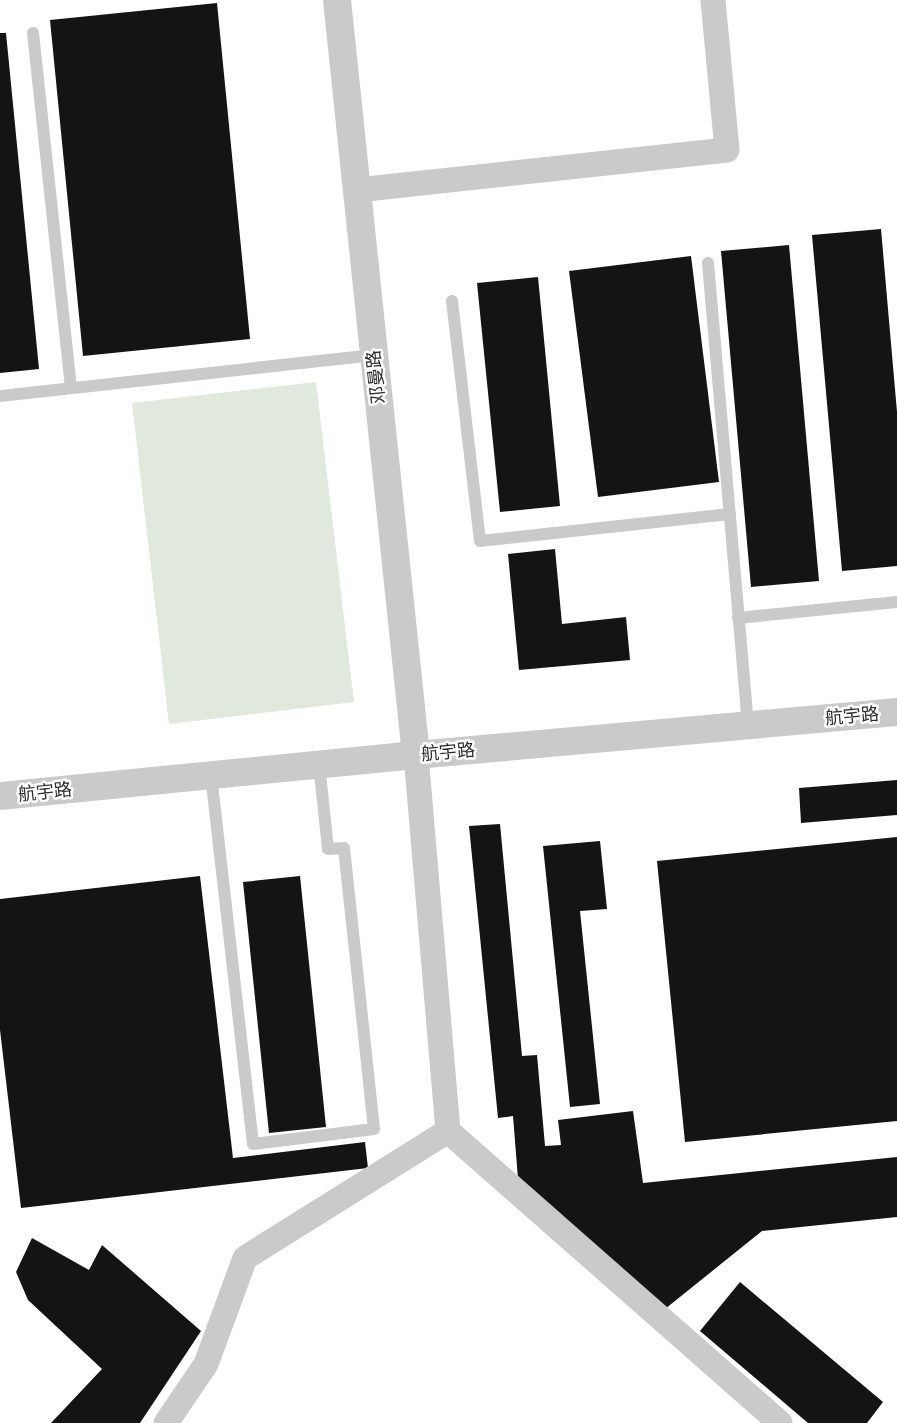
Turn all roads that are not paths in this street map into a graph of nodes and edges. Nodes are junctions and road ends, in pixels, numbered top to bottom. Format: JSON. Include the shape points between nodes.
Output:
{"nodes":[{"id":1,"x":337,"y":0,"type":"edge"},
{"id":2,"x":713,"y":0,"type":"edge"},
{"id":3,"x":32,"y":33,"type":"dead end"},
{"id":4,"x":357,"y":190,"type":"junction"},
{"id":5,"x":708,"y":263,"type":"dead end"},
{"id":6,"x":452,"y":301,"type":"dead end"},
{"id":7,"x":374,"y":355,"type":"junction"},
{"id":8,"x":71,"y":388,"type":"junction"},
{"id":9,"x":0,"y":396,"type":"edge"},
{"id":10,"x":730,"y":514,"type":"junction"},
{"id":11,"x":897,"y":602,"type":"edge"},
{"id":12,"x":738,"y":618,"type":"junction"},
{"id":13,"x":897,"y":712,"type":"edge"},
{"id":14,"x":748,"y":725,"type":"junction"},
{"id":15,"x":416,"y":754,"type":"junction"},
{"id":16,"x":319,"y":764,"type":"junction"},
{"id":17,"x":211,"y":775,"type":"junction"},
{"id":18,"x":0,"y":796,"type":"edge"},
{"id":19,"x":448,"y":1130,"type":"junction"},
{"id":20,"x":166,"y":1423,"type":"edge"},
{"id":21,"x":780,"y":1423,"type":"edge"}],
"edges":[{"from":1,"to":4,"type":"street","name":"邓曼路"},
{"from":2,"to":4,"type":"street","via":[[727,150]]},
{"from":3,"to":8,"type":"lane"},
{"from":4,"to":7,"type":"street","name":"邓曼路"},
{"from":5,"to":10,"type":"lane"},
{"from":6,"to":10,"type":"lane","via":[[480,541]]},
{"from":7,"to":8,"type":"lane"},
{"from":7,"to":15,"type":"street","name":"邓曼路"},
{"from":8,"to":9,"type":"lane"},
{"from":10,"to":12,"type":"lane"},
{"from":11,"to":12,"type":"lane"},
{"from":12,"to":14,"type":"lane"},
{"from":13,"to":14,"type":"street","name":"航宇路"},
{"from":14,"to":15,"type":"street","name":"航宇路"},
{"from":15,"to":16,"type":"street","name":"航宇路"},
{"from":15,"to":19,"type":"street"},
{"from":16,"to":17,"type":"street","name":"航宇路"},
{"from":16,"to":17,"type":"lane","via":[[328,848],[344,848],[374,1128],[253,1144]]},
{"from":17,"to":18,"type":"street","name":"航宇路"},
{"from":19,"to":20,"type":"street","via":[[245,1258],[206,1364]]},
{"from":19,"to":21,"type":"street"}]}
